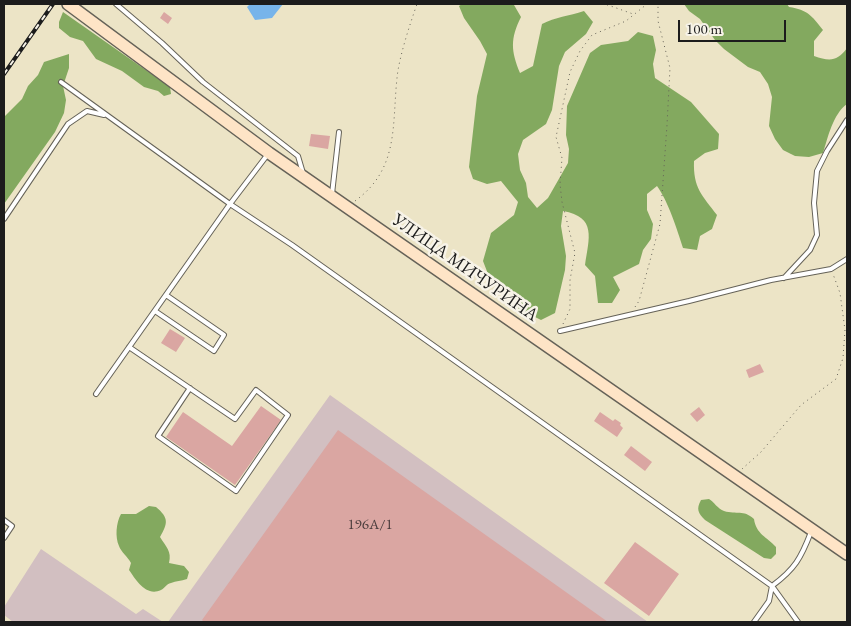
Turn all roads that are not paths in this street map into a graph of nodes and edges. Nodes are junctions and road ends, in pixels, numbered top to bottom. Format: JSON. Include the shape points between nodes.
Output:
{"nodes":[{"id":1,"x":116,"y":4,"type":"edge"},
{"id":2,"x":70,"y":6,"type":"edge"},
{"id":3,"x":61,"y":82,"type":"dead end"},
{"id":4,"x":105,"y":115,"type":"junction"},
{"id":5,"x":847,"y":120,"type":"edge"},
{"id":6,"x":339,"y":132,"type":"dead end"},
{"id":7,"x":269,"y":153,"type":"junction"},
{"id":8,"x":304,"y":177,"type":"junction"},
{"id":9,"x":331,"y":196,"type":"junction"},
{"id":10,"x":230,"y":204,"type":"junction"},
{"id":11,"x":4,"y":219,"type":"edge"},
{"id":12,"x":847,"y":259,"type":"edge"},
{"id":13,"x":784,"y":278,"type":"junction"},
{"id":14,"x":166,"y":295,"type":"junction"},
{"id":15,"x":155,"y":311,"type":"junction"},
{"id":16,"x":560,"y":330,"type":"road end"},
{"id":17,"x":129,"y":347,"type":"junction"},
{"id":18,"x":190,"y":388,"type":"junction"},
{"id":19,"x":96,"y":394,"type":"dead end"},
{"id":20,"x":4,"y":520,"type":"edge"},
{"id":21,"x":812,"y":530,"type":"junction"},
{"id":22,"x":4,"y":538,"type":"edge"},
{"id":23,"x":847,"y":554,"type":"edge"},
{"id":24,"x":772,"y":586,"type":"junction"},
{"id":25,"x":754,"y":622,"type":"edge"},
{"id":26,"x":798,"y":622,"type":"edge"}],
"edges":[{"from":1,"to":8,"type":"lane","via":[[203,82],[298,156]]},
{"from":2,"to":7,"type":"main road","name":"УЛИЦА МИЧУРИНА"},
{"from":3,"to":4,"type":"lane"},
{"from":4,"to":10,"type":"lane"},
{"from":4,"to":11,"type":"lane","via":[[87,111],[68,124]]},
{"from":5,"to":13,"type":"lane","via":[[817,171],[814,203],[817,234],[810,250]]},
{"from":6,"to":9,"type":"lane"},
{"from":7,"to":8,"type":"main road","name":"УЛИЦА МИЧУРИНА"},
{"from":7,"to":10,"type":"lane"},
{"from":8,"to":9,"type":"main road","name":"УЛИЦА МИЧУРИНА"},
{"from":9,"to":21,"type":"main road","name":"УЛИЦА МИЧУРИНА"},
{"from":10,"to":14,"type":"lane"},
{"from":10,"to":24,"type":"lane"},
{"from":12,"to":13,"type":"lane","via":[[831,269]]},
{"from":13,"to":16,"type":"lane"},
{"from":14,"to":15,"type":"lane"},
{"from":14,"to":15,"type":"lane","via":[[224,335],[214,351]]},
{"from":15,"to":17,"type":"lane"},
{"from":17,"to":18,"type":"lane"},
{"from":17,"to":19,"type":"lane"},
{"from":18,"to":18,"type":"lane","via":[[158,436],[236,491],[288,415],[256,390],[235,419]]},
{"from":20,"to":22,"type":"lane","via":[[12,526]]},
{"from":21,"to":23,"type":"main road","name":"УЛИЦА МИЧУРИНА"},
{"from":21,"to":24,"type":"lane","via":[[804,552],[789,573]]},
{"from":24,"to":25,"type":"lane","via":[[769,601]]},
{"from":24,"to":26,"type":"lane"}]}
